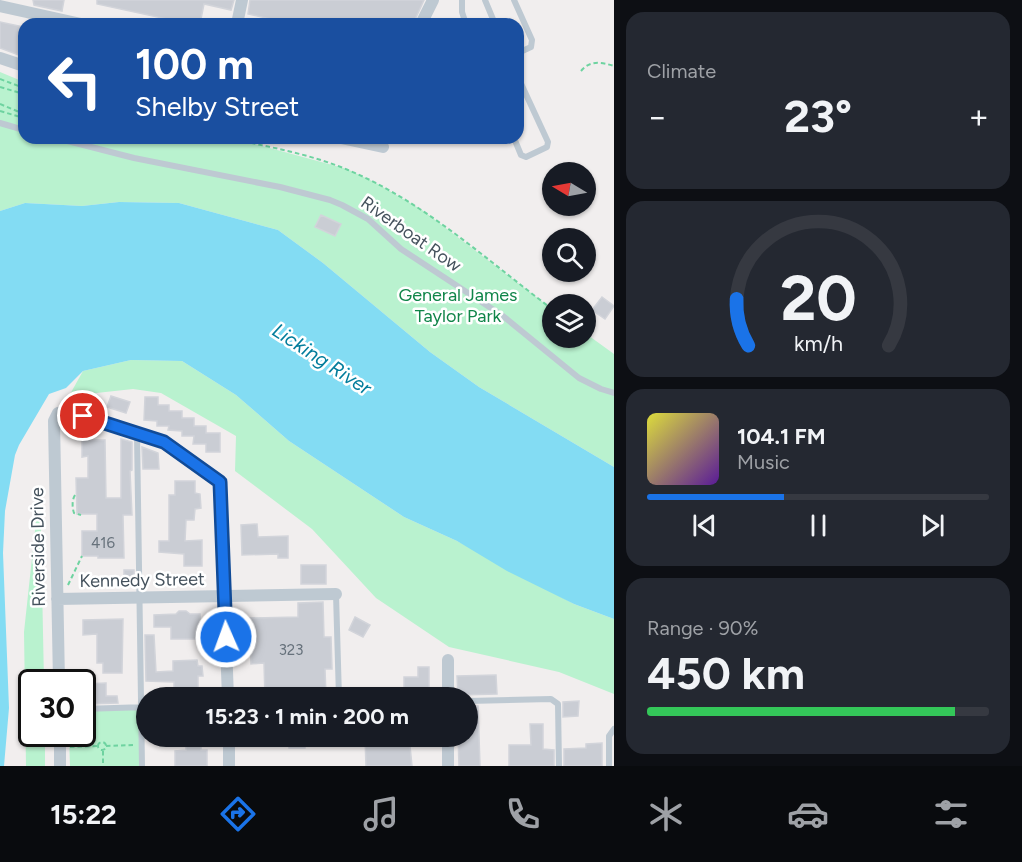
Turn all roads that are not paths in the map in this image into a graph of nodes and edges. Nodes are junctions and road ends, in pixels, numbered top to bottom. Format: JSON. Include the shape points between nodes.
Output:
{"nodes":[{"id":1,"x":242,"y":0,"type":"edge"},
{"id":2,"x":433,"y":0,"type":"edge"},
{"id":3,"x":462,"y":0,"type":"edge"},
{"id":4,"x":485,"y":0,"type":"edge"},
{"id":5,"x":514,"y":0,"type":"edge"},
{"id":6,"x":0,"y":6,"type":"edge"},
{"id":7,"x":54,"y":18,"type":"edge"},
{"id":8,"x":238,"y":18,"type":"edge"},
{"id":9,"x":424,"y":18,"type":"edge"},
{"id":10,"x":465,"y":18,"type":"edge"},
{"id":11,"x":492,"y":18,"type":"edge"},
{"id":12,"x":522,"y":18,"type":"edge"},
{"id":13,"x":524,"y":22,"type":"edge"},
{"id":14,"x":524,"y":50,"type":"edge"},
{"id":15,"x":0,"y":58,"type":"edge"},
{"id":16,"x":18,"y":64,"type":"edge"},
{"id":17,"x":524,"y":90,"type":"edge"},
{"id":18,"x":0,"y":123,"type":"edge"},
{"id":19,"x":18,"y":128,"type":"edge"},
{"id":20,"x":79,"y":144,"type":"edge"},
{"id":21,"x":369,"y":144,"type":"edge"},
{"id":22,"x":516,"y":144,"type":"edge"},
{"id":23,"x":383,"y":147,"type":"dead end"},
{"id":24,"x":614,"y":393,"type":"edge"},
{"id":25,"x":137,"y":433,"type":"junction"},
{"id":26,"x":336,"y":594,"type":"joint"},
{"id":27,"x":225,"y":596,"type":"junction"},
{"id":28,"x":139,"y":598,"type":"junction"},
{"id":29,"x":57,"y":599,"type":"junction"},
{"id":30,"x":447,"y":660,"type":"dead end"},
{"id":31,"x":62,"y":669,"type":"edge"},
{"id":32,"x":143,"y":687,"type":"edge"},
{"id":33,"x":228,"y":687,"type":"edge"},
{"id":34,"x":339,"y":687,"type":"edge"},
{"id":35,"x":447,"y":687,"type":"edge"},
{"id":36,"x":478,"y":701,"type":"edge"},
{"id":37,"x":136,"y":707,"type":"edge"},
{"id":38,"x":96,"y":709,"type":"edge"},
{"id":39,"x":614,"y":729,"type":"edge"},
{"id":40,"x":60,"y":747,"type":"edge"},
{"id":41,"x":142,"y":747,"type":"edge"},
{"id":42,"x":229,"y":747,"type":"edge"},
{"id":43,"x":448,"y":747,"type":"edge"},
{"id":44,"x":60,"y":766,"type":"edge"},
{"id":45,"x":142,"y":766,"type":"edge"},
{"id":46,"x":229,"y":766,"type":"edge"},
{"id":47,"x":448,"y":766,"type":"edge"},
{"id":48,"x":559,"y":766,"type":"edge"},
{"id":49,"x":609,"y":766,"type":"edge"}],
"edges":[{"from":1,"to":8,"type":"street"},
{"from":2,"to":9,"type":"street"},
{"from":3,"to":10,"type":"lane"},
{"from":4,"to":11,"type":"lane"},
{"from":5,"to":12,"type":"lane"},
{"from":6,"to":7,"type":"street"},
{"from":13,"to":14,"type":"lane","via":[[532,40],[531,47]]},
{"from":15,"to":16,"type":"street"},
{"from":17,"to":22,"type":"lane","via":[[548,147],[526,157]]},
{"from":18,"to":19,"type":"lane"},
{"from":20,"to":24,"type":"lane","name":"Riverboat Row","via":[[330,200],[368,219],[401,249],[503,316],[579,378]]},
{"from":21,"to":23,"type":"street"},
{"from":25,"to":27,"type":"street","via":[[164,442],[220,482]]},
{"from":25,"to":28,"type":"lane"},
{"from":25,"to":29,"type":"street","name":"Riverside Drive","via":[[65,411],[58,413],[54,421]]},
{"from":26,"to":27,"type":"street","name":"Kennedy Street"},
{"from":26,"to":34,"type":"lane"},
{"from":27,"to":28,"type":"street","name":"Kennedy Street"},
{"from":27,"to":33,"type":"street"},
{"from":28,"to":29,"type":"street","name":"Kennedy Street"},
{"from":28,"to":32,"type":"lane"},
{"from":29,"to":31,"type":"street","name":"Riverside Drive"},
{"from":30,"to":35,"type":"street"},
{"from":36,"to":48,"type":"lane","via":[[551,699],[558,704]]},
{"from":37,"to":38,"type":"lane"},
{"from":39,"to":49,"type":"lane","via":[[609,735]]},
{"from":40,"to":44,"type":"street"},
{"from":41,"to":45,"type":"lane"},
{"from":42,"to":46,"type":"street"},
{"from":43,"to":47,"type":"street"}]}
